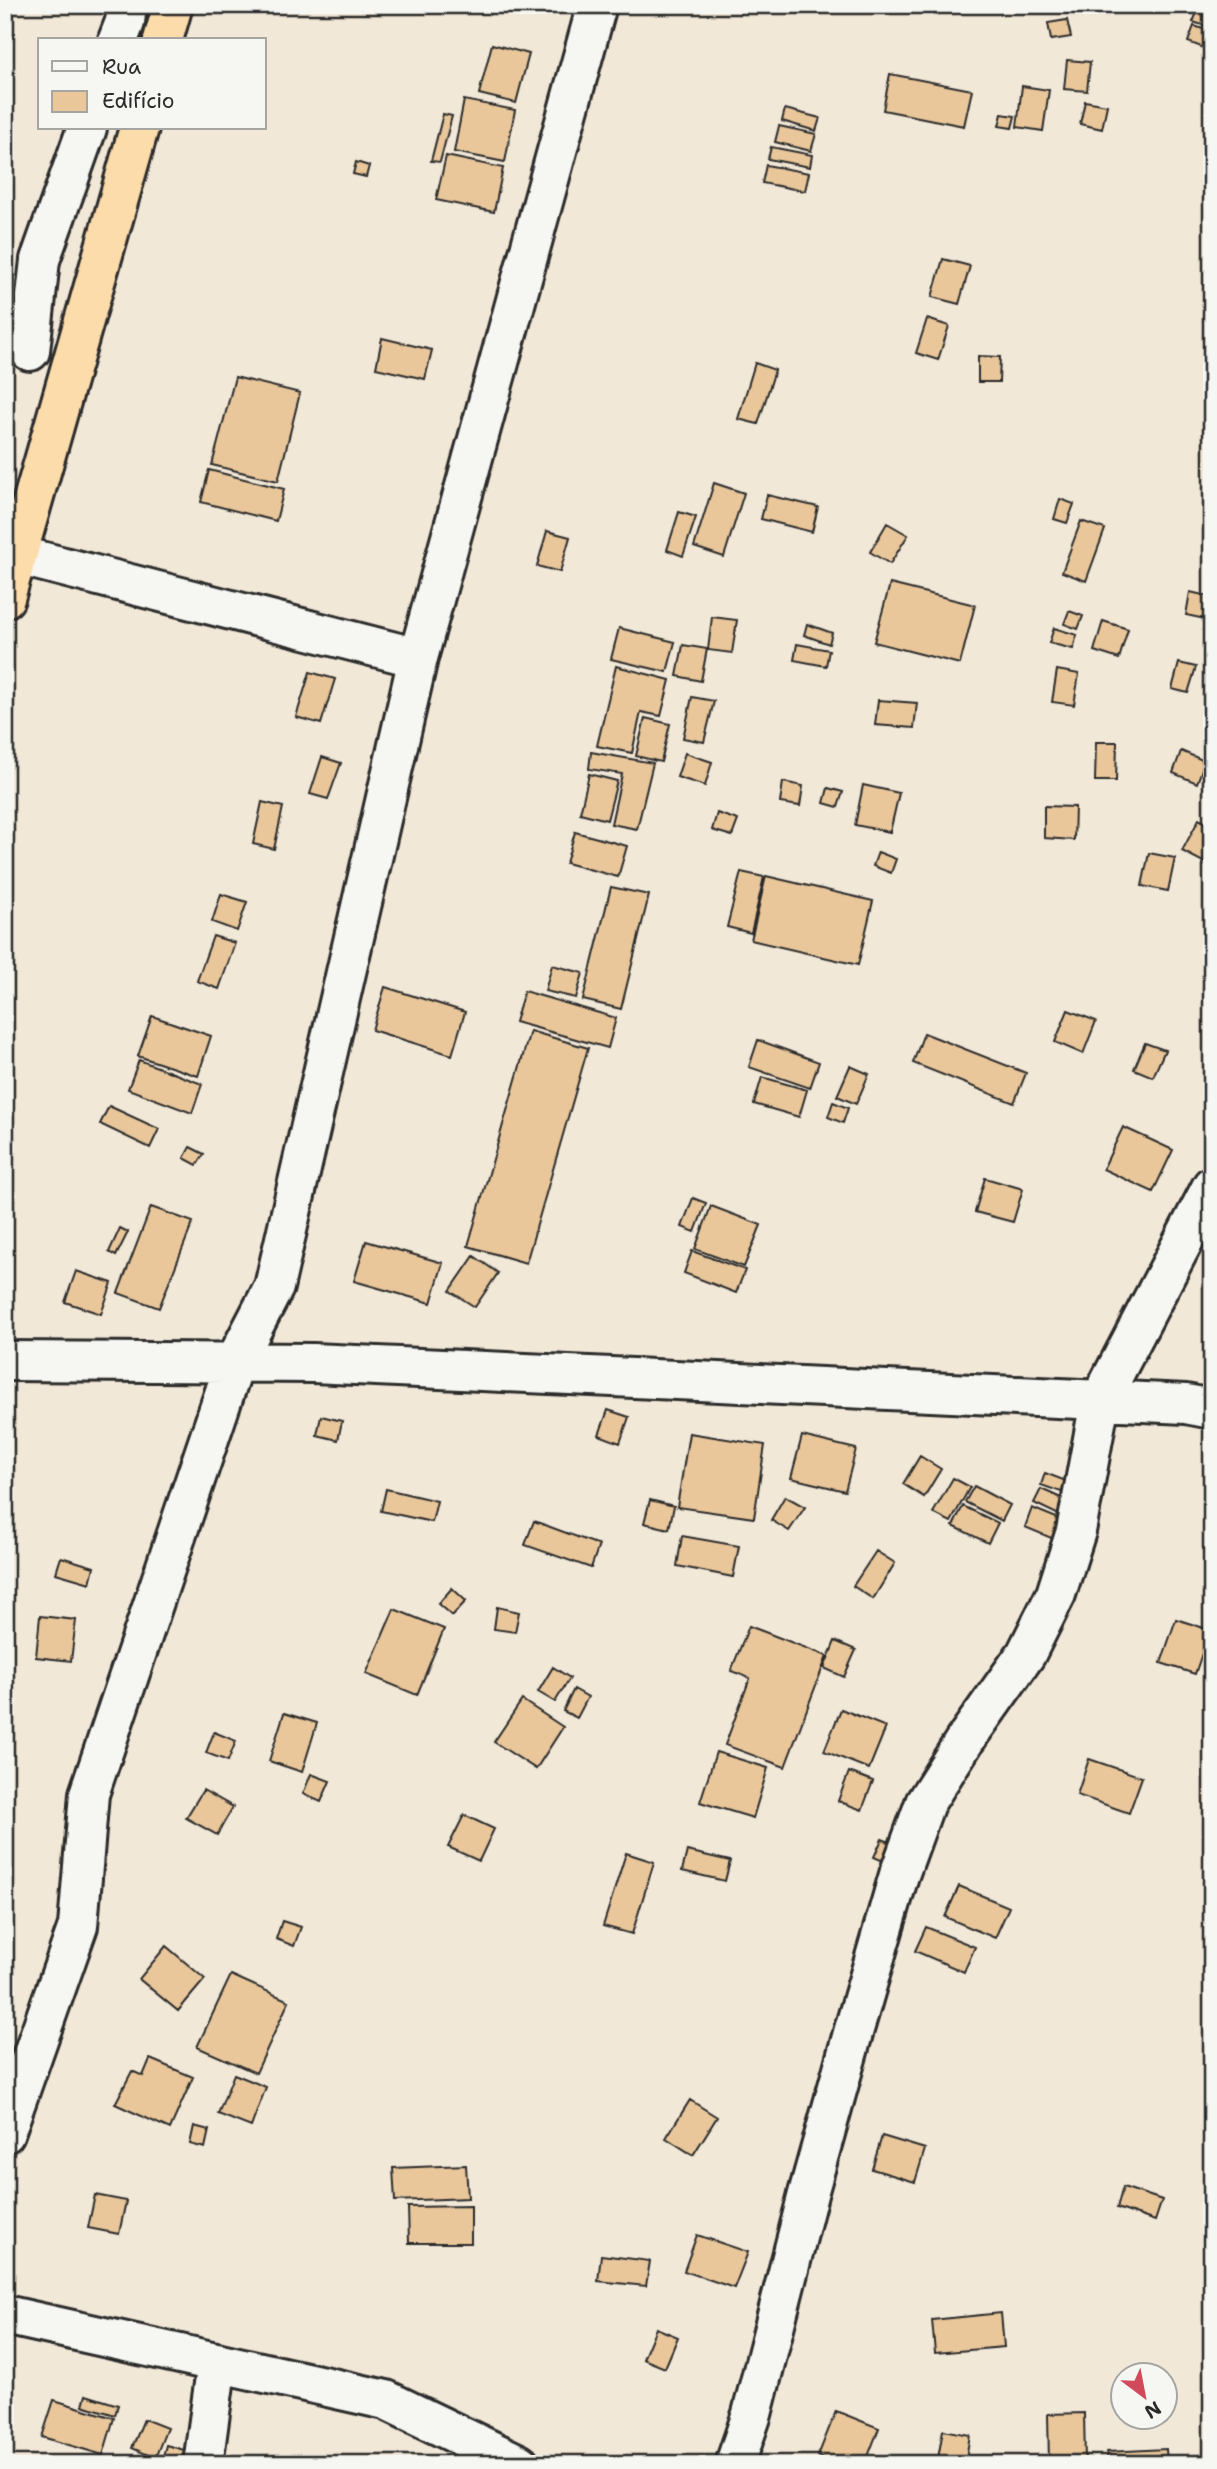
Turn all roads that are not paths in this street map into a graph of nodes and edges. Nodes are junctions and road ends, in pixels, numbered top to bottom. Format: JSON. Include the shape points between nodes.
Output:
{"nodes":[{"id":1,"x":127,"y":5,"type":"edge"},
{"id":2,"x":173,"y":5,"type":"edge"},
{"id":3,"x":597,"y":5,"type":"edge"},
{"id":4,"x":119,"y":38,"type":"edge"},
{"id":5,"x":164,"y":38,"type":"edge"},
{"id":6,"x":86,"y":130,"type":"edge"},
{"id":7,"x":138,"y":130,"type":"edge"},
{"id":8,"x":18,"y":348,"type":"edge"},
{"id":9,"x":73,"y":362,"type":"junction"},
{"id":10,"x":18,"y":555,"type":"junction"},
{"id":11,"x":5,"y":598,"type":"edge"},
{"id":12,"x":418,"y":658,"type":"junction"},
{"id":13,"x":1212,"y":1186,"type":"edge"},
{"id":14,"x":5,"y":1361,"type":"edge"},
{"id":15,"x":236,"y":1362,"type":"junction"},
{"id":16,"x":1100,"y":1401,"type":"junction"},
{"id":17,"x":1212,"y":1409,"type":"edge"},
{"id":18,"x":5,"y":2133,"type":"edge"},
{"id":19,"x":5,"y":2315,"type":"edge"},
{"id":20,"x":217,"y":2362,"type":"junction"},
{"id":21,"x":203,"y":2464,"type":"edge"},
{"id":22,"x":519,"y":2464,"type":"edge"},
{"id":23,"x":735,"y":2464,"type":"edge"}],
"edges":[{"from":1,"to":4,"type":"street"},
{"from":2,"to":5,"type":"highway"},
{"from":3,"to":12,"type":"street"},
{"from":6,"to":8,"type":"street","via":[[40,260]]},
{"from":7,"to":9,"type":"highway"},
{"from":8,"to":9,"type":"street"},
{"from":9,"to":10,"type":"highway"},
{"from":10,"to":11,"type":"highway"},
{"from":10,"to":12,"type":"street"},
{"from":12,"to":15,"type":"street","via":[[274,1287]]},
{"from":13,"to":16,"type":"street"},
{"from":14,"to":15,"type":"street"},
{"from":15,"to":16,"type":"street"},
{"from":15,"to":18,"type":"street","via":[[89,1794],[78,1926]]},
{"from":16,"to":17,"type":"street"},
{"from":16,"to":23,"type":"street","via":[[1076,1531],[1056,1594],[1026,1654],[925,1803],[900,1875]]},
{"from":19,"to":20,"type":"street"},
{"from":20,"to":21,"type":"street"},
{"from":20,"to":22,"type":"street","via":[[386,2400]]}]}
